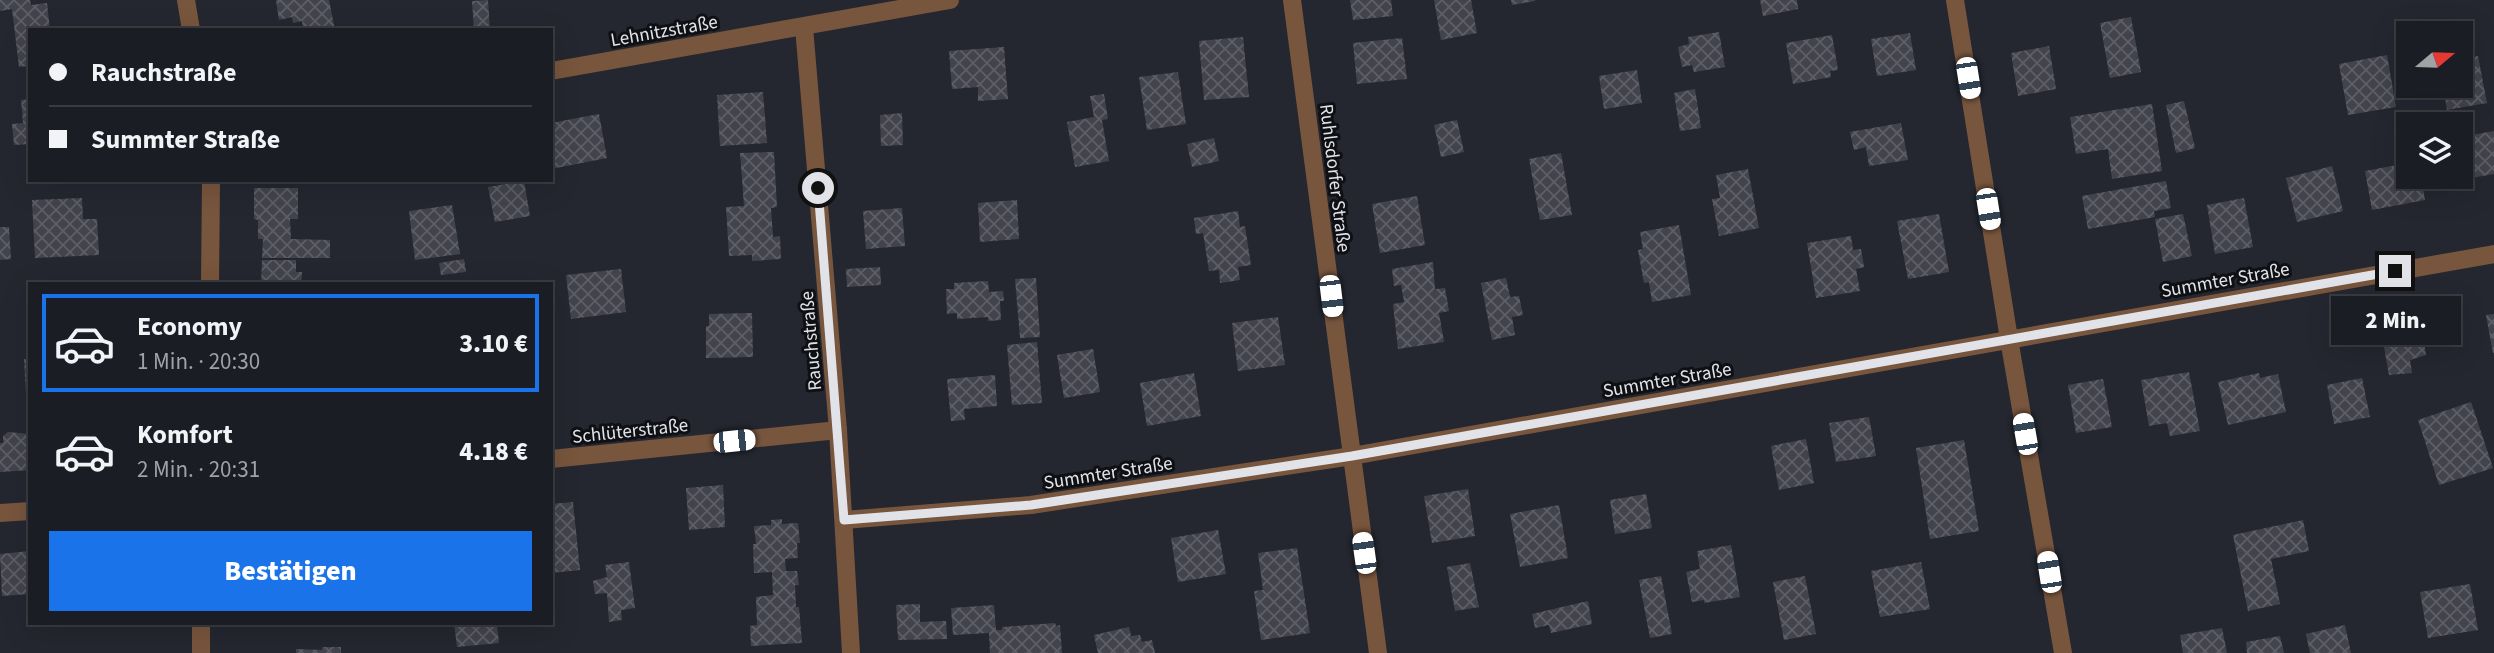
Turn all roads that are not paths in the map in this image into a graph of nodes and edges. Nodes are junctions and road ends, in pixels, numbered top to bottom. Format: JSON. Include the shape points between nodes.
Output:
{"nodes":[{"id":1,"x":186,"y":0,"type":"edge"},
{"id":2,"x":950,"y":0,"type":"edge"},
{"id":3,"x":1292,"y":0,"type":"edge"},
{"id":4,"x":1955,"y":0,"type":"edge"},
{"id":5,"x":804,"y":27,"type":"junction"},
{"id":6,"x":191,"y":28,"type":"edge"},
{"id":7,"x":553,"y":71,"type":"edge"},
{"id":8,"x":211,"y":182,"type":"edge"},
{"id":9,"x":2494,"y":254,"type":"edge"},
{"id":10,"x":210,"y":282,"type":"edge"},
{"id":11,"x":2009,"y":339,"type":"junction"},
{"id":12,"x":838,"y":430,"type":"junction"},
{"id":13,"x":1352,"y":456,"type":"junction"},
{"id":14,"x":553,"y":459,"type":"edge"},
{"id":15,"x":28,"y":510,"type":"edge"},
{"id":16,"x":0,"y":513,"type":"edge"},
{"id":17,"x":844,"y":520,"type":"junction"},
{"id":18,"x":201,"y":625,"type":"edge"},
{"id":19,"x":201,"y":653,"type":"edge"},
{"id":20,"x":850,"y":653,"type":"edge"},
{"id":21,"x":1378,"y":653,"type":"edge"},
{"id":22,"x":2063,"y":653,"type":"edge"}],
"edges":[{"from":1,"to":6,"type":"street"},
{"from":2,"to":5,"type":"street","name":"Lehnitzstraße"},
{"from":3,"to":13,"type":"street","name":"Ruhlsdorfer Straße"},
{"from":4,"to":11,"type":"street"},
{"from":5,"to":7,"type":"street","name":"Lehnitzstraße"},
{"from":5,"to":12,"type":"street","name":"Rauchstraße"},
{"from":8,"to":10,"type":"street"},
{"from":9,"to":11,"type":"street","name":"Summter Straße"},
{"from":11,"to":13,"type":"street","name":"Summter Straße"},
{"from":11,"to":22,"type":"street"},
{"from":12,"to":14,"type":"street","name":"Schlüterstraße"},
{"from":12,"to":17,"type":"street","name":"Rauchstraße"},
{"from":13,"to":17,"type":"street","name":"Summter Straße","via":[[1031,505]]},
{"from":13,"to":21,"type":"street","name":"Ruhlsdorfer Straße"},
{"from":15,"to":16,"type":"street"},
{"from":17,"to":20,"type":"street","name":"Rauchstraße"},
{"from":18,"to":19,"type":"street"}]}
